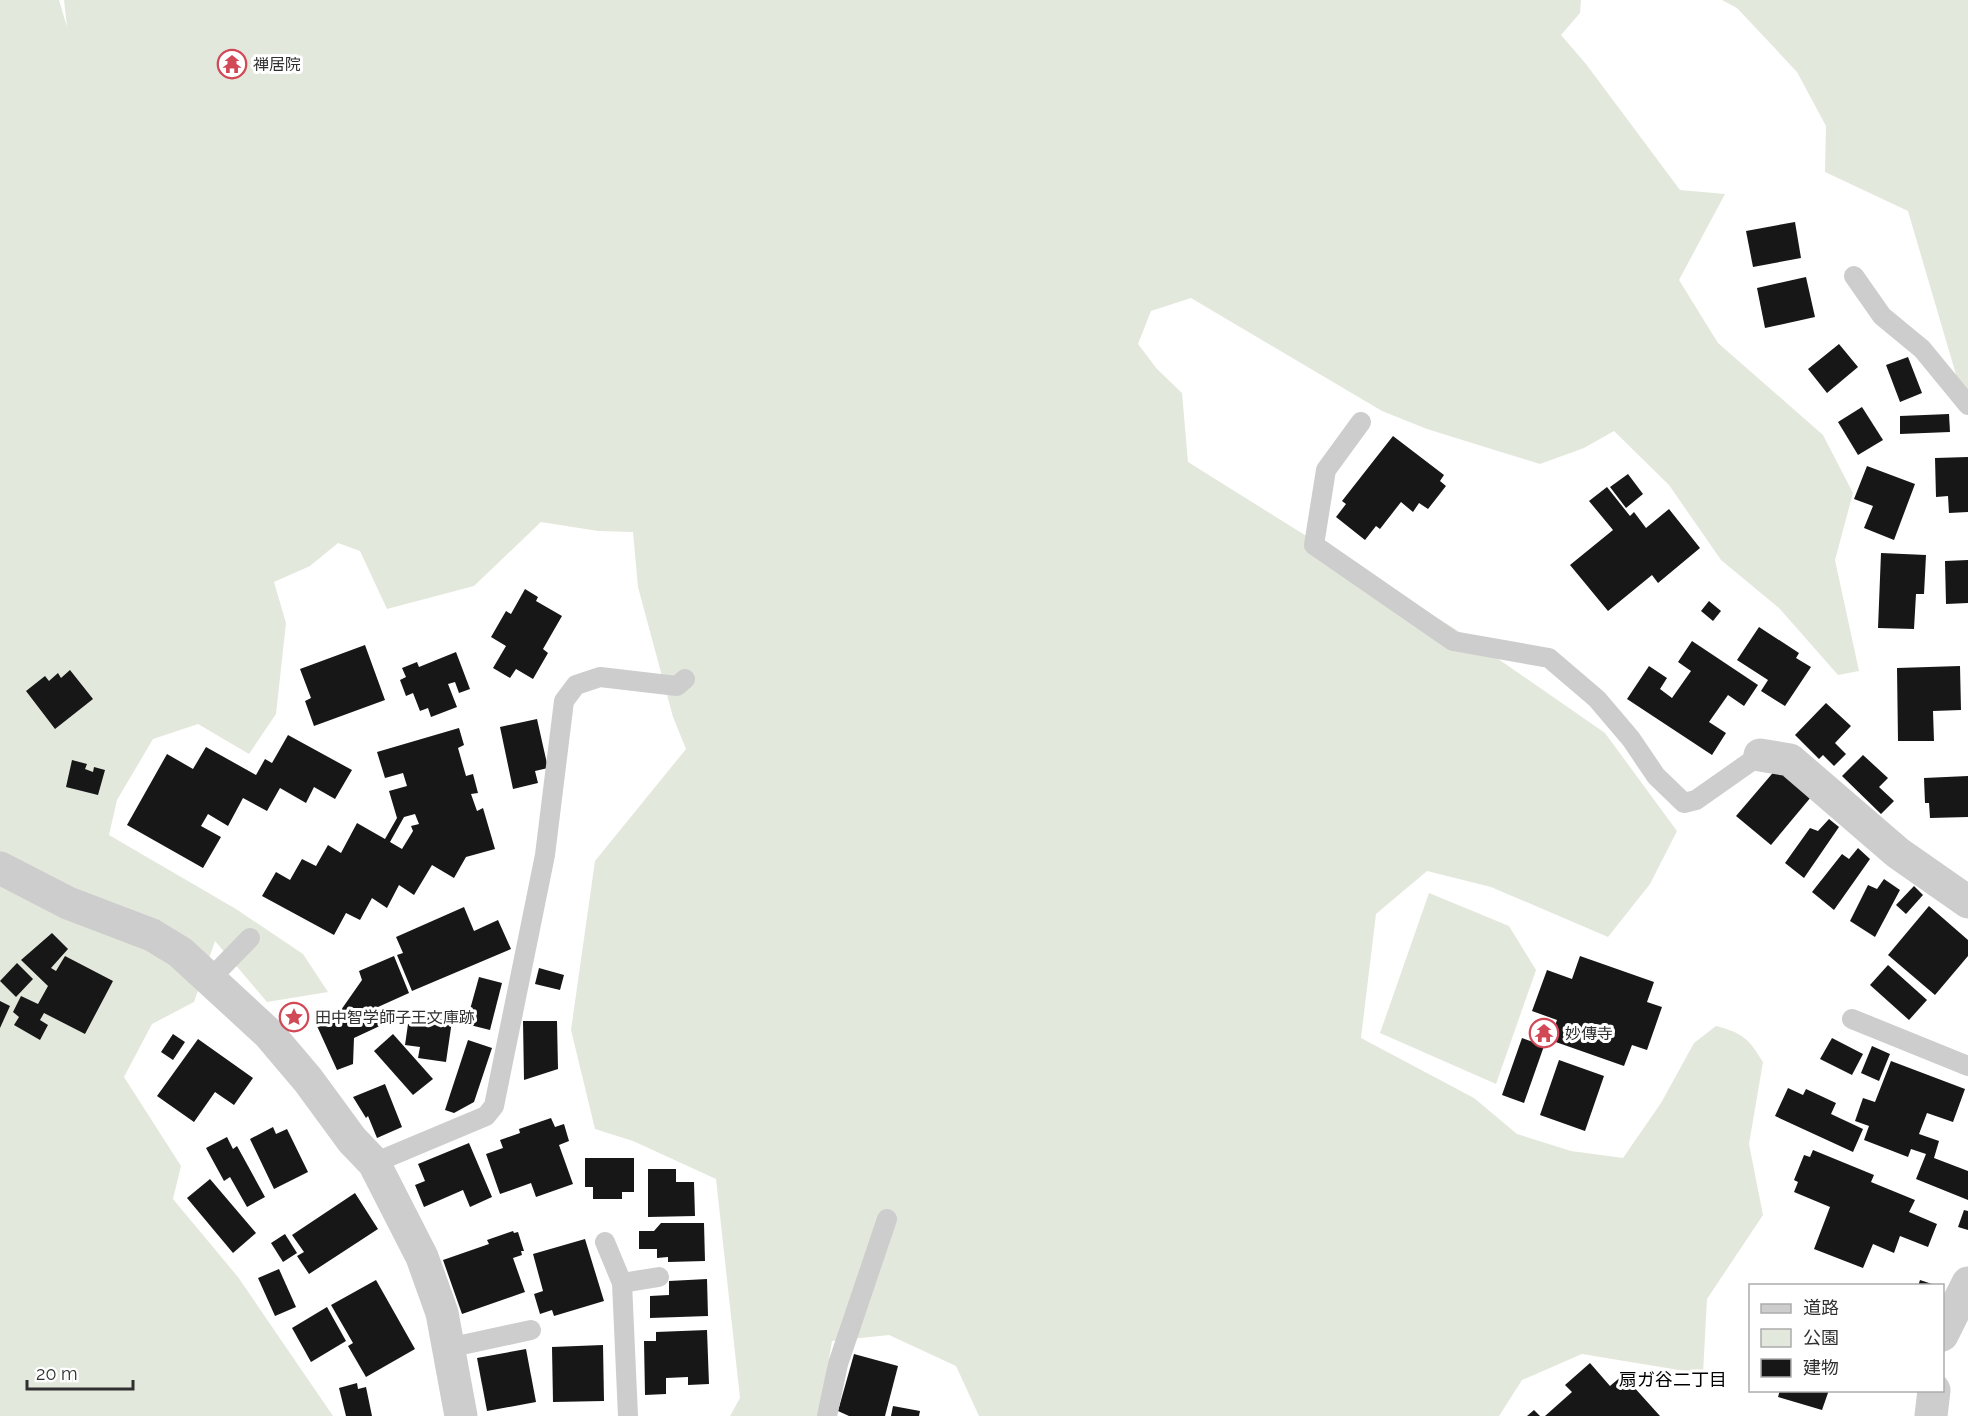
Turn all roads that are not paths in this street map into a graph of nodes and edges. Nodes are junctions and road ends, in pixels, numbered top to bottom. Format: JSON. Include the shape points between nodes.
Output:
{"nodes":[{"id":1,"x":1854,"y":276,"type":"dead end"},
{"id":2,"x":1968,"y":405,"type":"edge"},
{"id":3,"x":1361,"y":422,"type":"dead end"},
{"id":4,"x":685,"y":679,"type":"dead end"},
{"id":5,"x":1760,"y":755,"type":"joint"},
{"id":6,"x":0,"y":868,"type":"edge"},
{"id":7,"x":1968,"y":902,"type":"edge"},
{"id":8,"x":250,"y":938,"type":"dead end"},
{"id":9,"x":211,"y":978,"type":"junction"},
{"id":10,"x":1852,"y":1019,"type":"dead end"},
{"id":11,"x":1968,"y":1066,"type":"edge"},
{"id":12,"x":374,"y":1163,"type":"junction"},
{"id":13,"x":887,"y":1218,"type":"dead end"},
{"id":14,"x":605,"y":1242,"type":"dead end"},
{"id":15,"x":659,"y":1277,"type":"dead end"},
{"id":16,"x":1968,"y":1282,"type":"edge"},
{"id":17,"x":622,"y":1283,"type":"junction"},
{"id":18,"x":531,"y":1330,"type":"dead end"},
{"id":19,"x":1944,"y":1331,"type":"edge"},
{"id":20,"x":448,"y":1348,"type":"junction"},
{"id":21,"x":1934,"y":1392,"type":"edge"},
{"id":22,"x":461,"y":1416,"type":"edge"},
{"id":23,"x":628,"y":1416,"type":"edge"},
{"id":24,"x":826,"y":1416,"type":"edge"},
{"id":25,"x":1931,"y":1416,"type":"edge"}],
"edges":[{"from":1,"to":2,"type":"lane","via":[[1882,316],[1922,349]]},
{"from":3,"to":5,"type":"lane","via":[[1326,470],[1314,545],[1453,641],[1549,658],[1597,699],[1656,776],[1684,803],[1696,800]]},
{"from":4,"to":12,"type":"lane","via":[[677,686],[600,677],[576,686],[564,701],[545,855],[494,1106],[486,1116]]},
{"from":5,"to":7,"type":"street","via":[[1790,759],[1898,853]]},
{"from":6,"to":9,"type":"street","via":[[68,903],[152,935]]},
{"from":8,"to":9,"type":"lane"},
{"from":9,"to":12,"type":"street","via":[[269,1034]]},
{"from":10,"to":11,"type":"lane"},
{"from":12,"to":20,"type":"street","via":[[422,1257],[442,1312]]},
{"from":13,"to":24,"type":"lane","via":[[838,1364]]},
{"from":14,"to":17,"type":"lane"},
{"from":15,"to":17,"type":"lane"},
{"from":16,"to":19,"type":"street"},
{"from":17,"to":23,"type":"lane"},
{"from":18,"to":20,"type":"lane"},
{"from":20,"to":22,"type":"street"},
{"from":21,"to":25,"type":"street"}]}
